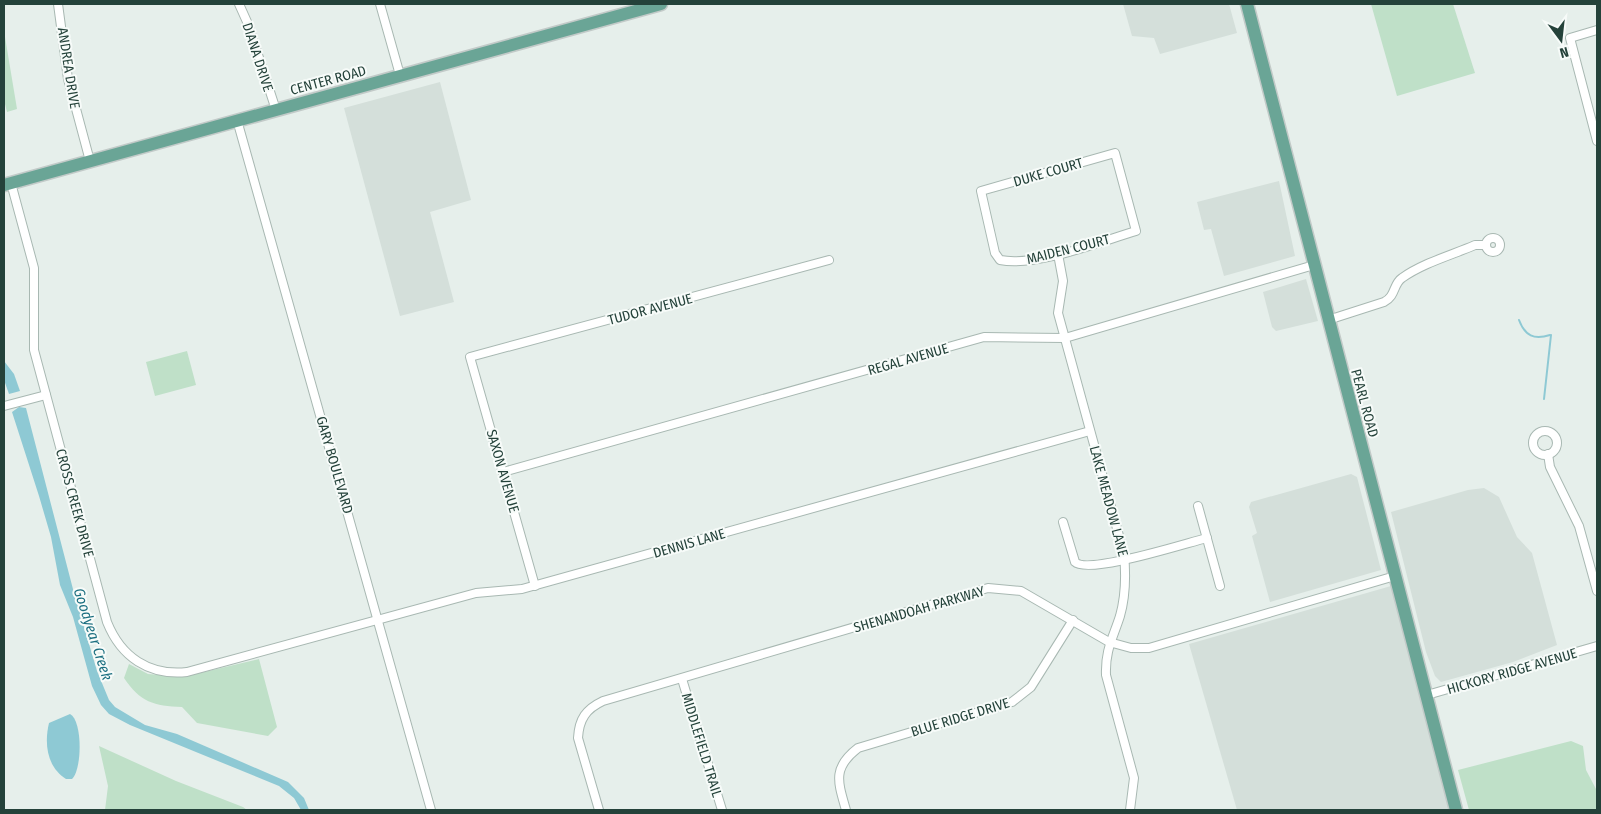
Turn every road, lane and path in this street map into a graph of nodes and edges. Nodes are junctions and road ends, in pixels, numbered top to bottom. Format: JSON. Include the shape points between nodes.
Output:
{"nodes":[{"id":1,"x":58,"y":4,"type":"edge"},
{"id":2,"x":239,"y":4,"type":"edge"},
{"id":3,"x":380,"y":4,"type":"edge"},
{"id":4,"x":661,"y":4,"type":"edge"},
{"id":5,"x":1247,"y":4,"type":"edge"},
{"id":6,"x":637,"y":7,"type":"edge"},
{"id":7,"x":1597,"y":30,"type":"edge"},
{"id":8,"x":400,"y":76,"type":"junction"},
{"id":9,"x":276,"y":110,"type":"junction"},
{"id":10,"x":237,"y":120,"type":"junction"},
{"id":11,"x":1597,"y":141,"type":"edge"},
{"id":12,"x":90,"y":161,"type":"junction"},
{"id":13,"x":8,"y":184,"type":"edge"},
{"id":14,"x":1136,"y":231,"type":"joint"},
{"id":15,"x":1486,"y":245,"type":"dead end"},
{"id":16,"x":1058,"y":254,"type":"junction"},
{"id":17,"x":829,"y":260,"type":"dead end"},
{"id":18,"x":1000,"y":260,"type":"joint"},
{"id":19,"x":1314,"y":265,"type":"junction"},
{"id":20,"x":1328,"y":320,"type":"junction"},
{"id":21,"x":1064,"y":338,"type":"junction"},
{"id":22,"x":470,"y":357,"type":"joint"},
{"id":23,"x":46,"y":395,"type":"junction"},
{"id":24,"x":4,"y":406,"type":"edge"},
{"id":25,"x":1090,"y":431,"type":"junction"},
{"id":26,"x":1548,"y":454,"type":"dead end"},
{"id":27,"x":503,"y":472,"type":"junction"},
{"id":28,"x":1198,"y":506,"type":"dead end"},
{"id":29,"x":1063,"y":522,"type":"dead end"},
{"id":30,"x":1207,"y":538,"type":"junction"},
{"id":31,"x":1125,"y":560,"type":"junction"},
{"id":32,"x":1395,"y":576,"type":"junction"},
{"id":33,"x":535,"y":586,"type":"junction"},
{"id":34,"x":1220,"y":586,"type":"dead end"},
{"id":35,"x":1597,"y":590,"type":"edge"},
{"id":36,"x":379,"y":620,"type":"junction"},
{"id":37,"x":1072,"y":620,"type":"junction"},
{"id":38,"x":1109,"y":642,"type":"junction"},
{"id":39,"x":286,"y":645,"type":"joint"},
{"id":40,"x":1597,"y":646,"type":"edge"},
{"id":41,"x":682,"y":679,"type":"junction"},
{"id":42,"x":1426,"y":695,"type":"junction"},
{"id":43,"x":432,"y":810,"type":"edge"},
{"id":44,"x":600,"y":810,"type":"edge"},
{"id":45,"x":722,"y":810,"type":"edge"},
{"id":46,"x":846,"y":810,"type":"edge"},
{"id":47,"x":1130,"y":810,"type":"edge"},
{"id":48,"x":1456,"y":810,"type":"edge"}],
"edges":[{"from":1,"to":12,"type":"street","name":"ANDREA DRIVE","via":[[68,79]]},
{"from":2,"to":9,"type":"street","name":"DIANA DRIVE"},
{"from":3,"to":8,"type":"street"},
{"from":4,"to":6,"type":"main road","name":"CENTER ROAD"},
{"from":5,"to":19,"type":"main road","name":"PEARL ROAD"},
{"from":6,"to":8,"type":"main road","name":"CENTER ROAD"},
{"from":7,"to":11,"type":"street","via":[[1570,38]]},
{"from":8,"to":9,"type":"main road","name":"CENTER ROAD"},
{"from":9,"to":10,"type":"main road","name":"CENTER ROAD"},
{"from":10,"to":12,"type":"main road","name":"CENTER ROAD"},
{"from":10,"to":36,"type":"street","name":"GARY BOULEVARD"},
{"from":12,"to":13,"type":"main road","name":"CENTER ROAD"},
{"from":13,"to":23,"type":"street","name":"CROSS CREEK DRIVE","via":[[34,268],[34,350]]},
{"from":14,"to":16,"type":"street","name":"MAIDEN COURT"},
{"from":14,"to":18,"type":"street","name":"DUKE COURT","via":[[1115,153],[981,191],[995,253]]},
{"from":15,"to":20,"type":"street","via":[[1475,245],[1406,276],[1396,284],[1392,297],[1384,302]]},
{"from":16,"to":18,"type":"street","name":"MAIDEN COURT","via":[[1036,260]]},
{"from":16,"to":21,"type":"street","name":"LAKE MEADOW LANE","via":[[1063,280],[1058,313]]},
{"from":17,"to":22,"type":"street","name":"TUDOR AVENUE"},
{"from":19,"to":20,"type":"main road","name":"PEARL ROAD"},
{"from":19,"to":21,"type":"street","name":"REGAL AVENUE"},
{"from":20,"to":32,"type":"main road","name":"PEARL ROAD"},
{"from":21,"to":25,"type":"street","name":"LAKE MEADOW LANE"},
{"from":21,"to":27,"type":"street","name":"REGAL AVENUE","via":[[984,337]]},
{"from":22,"to":27,"type":"street","name":"SAXON AVENUE"},
{"from":23,"to":24,"type":"street"},
{"from":23,"to":39,"type":"street","name":"CROSS CREEK DRIVE","via":[[107,622],[112,636],[126,654],[142,666],[176,673]]},
{"from":25,"to":31,"type":"street","name":"LAKE MEADOW LANE"},
{"from":25,"to":33,"type":"street","name":"DENNIS LANE"},
{"from":26,"to":35,"type":"street","via":[[1550,467],[1579,526]]},
{"from":27,"to":33,"type":"street","name":"SAXON AVENUE"},
{"from":28,"to":30,"type":"street"},
{"from":29,"to":31,"type":"street","via":[[1078,565]]},
{"from":30,"to":31,"type":"street"},
{"from":30,"to":34,"type":"street"},
{"from":31,"to":38,"type":"street","name":"LAKE MEADOW LANE","via":[[1123,604]]},
{"from":32,"to":38,"type":"street","name":"SHENANDOAH PARKWAY","via":[[1149,648],[1131,648]]},
{"from":32,"to":42,"type":"main road","name":"PEARL ROAD"},
{"from":33,"to":36,"type":"street","name":"DENNIS LANE","via":[[476,593]]},
{"from":36,"to":39,"type":"street","name":"DENNIS LANE"},
{"from":36,"to":43,"type":"street","name":"GARY BOULEVARD"},
{"from":37,"to":38,"type":"street","name":"SHENANDOAH PARKWAY"},
{"from":37,"to":41,"type":"street","name":"SHENANDOAH PARKWAY","via":[[1021,591],[988,588]]},
{"from":37,"to":46,"type":"street","name":"BLUE RIDGE DRIVE","via":[[1032,687],[1012,702],[858,748],[844,761],[838,774]]},
{"from":38,"to":47,"type":"street","name":"LAKE MEADOW LANE","via":[[1105,658],[1106,675],[1134,778]]},
{"from":40,"to":42,"type":"street","name":"HICKORY RIDGE AVENUE"},
{"from":41,"to":44,"type":"street","name":"SHENANDOAH PARKWAY","via":[[603,701],[590,707],[583,716],[578,738]]},
{"from":41,"to":45,"type":"street","name":"MIDDLEFIELD TRAIL"},
{"from":42,"to":48,"type":"main road","name":"PEARL ROAD"}]}
